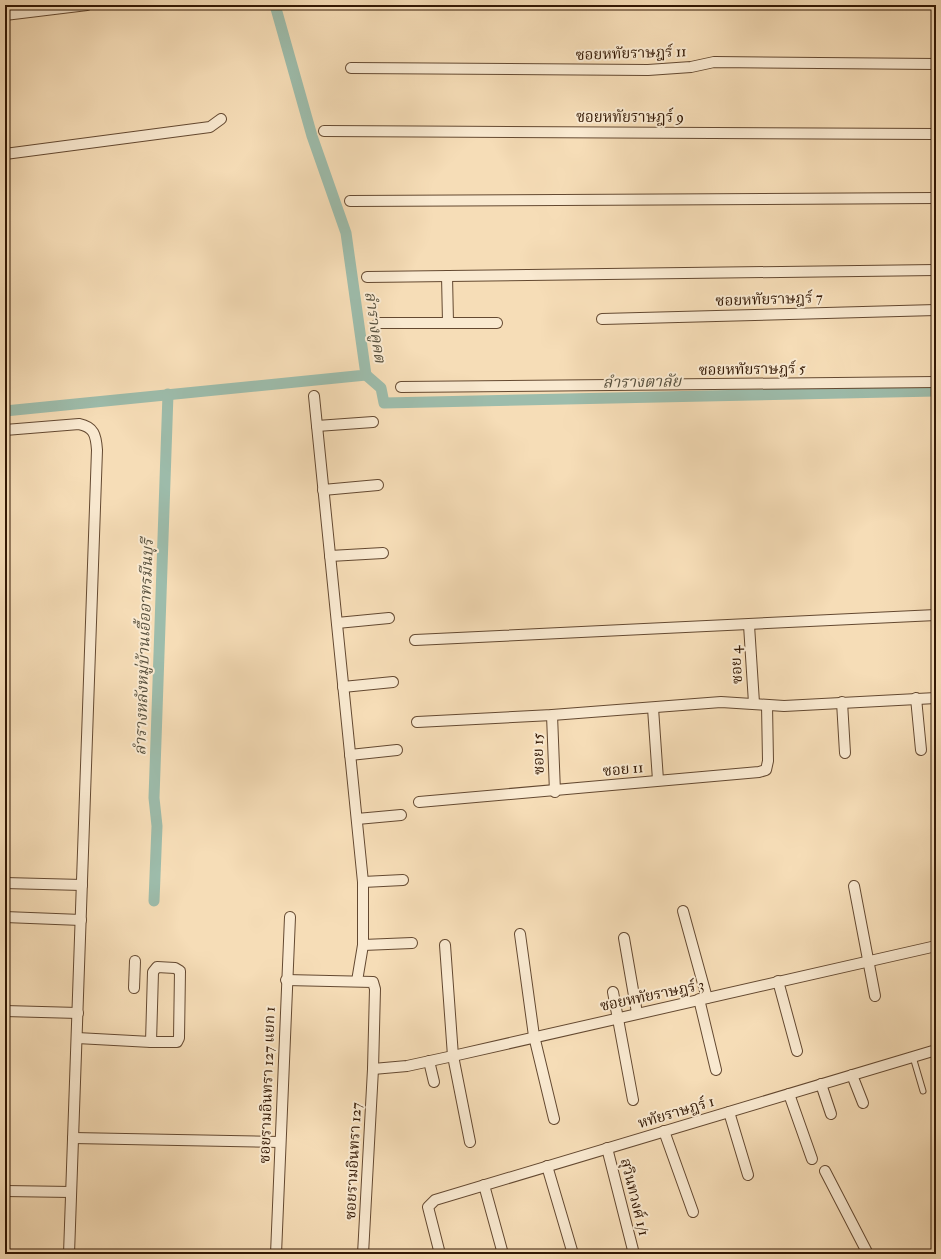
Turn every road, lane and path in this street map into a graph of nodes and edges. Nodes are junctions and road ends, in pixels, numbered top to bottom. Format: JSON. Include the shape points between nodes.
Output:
{"nodes":[{"id":1,"x":87,"y":5,"type":"edge"},
{"id":2,"x":5,"y":15,"type":"edge"},
{"id":3,"x":936,"y":64,"type":"edge"},
{"id":4,"x":351,"y":68,"type":"dead end"},
{"id":5,"x":221,"y":119,"type":"dead end"},
{"id":6,"x":324,"y":131,"type":"dead end"},
{"id":7,"x":936,"y":134,"type":"edge"},
{"id":8,"x":5,"y":154,"type":"edge"},
{"id":9,"x":936,"y":198,"type":"edge"},
{"id":10,"x":350,"y":201,"type":"dead end"},
{"id":11,"x":936,"y":270,"type":"edge"},
{"id":12,"x":447,"y":276,"type":"junction"},
{"id":13,"x":367,"y":277,"type":"dead end"},
{"id":14,"x":936,"y":310,"type":"edge"},
{"id":15,"x":602,"y":319,"type":"dead end"},
{"id":16,"x":448,"y":322,"type":"junction"},
{"id":17,"x":496,"y":322,"type":"dead end"},
{"id":18,"x":378,"y":323,"type":"dead end"},
{"id":19,"x":936,"y":382,"type":"edge"},
{"id":20,"x":401,"y":388,"type":"dead end"},
{"id":21,"x":314,"y":396,"type":"dead end"},
{"id":22,"x":373,"y":422,"type":"dead end"},
{"id":23,"x":317,"y":426,"type":"junction"},
{"id":24,"x":5,"y":430,"type":"edge"},
{"id":25,"x":378,"y":485,"type":"dead end"},
{"id":26,"x":323,"y":490,"type":"junction"},
{"id":27,"x":383,"y":553,"type":"dead end"},
{"id":28,"x":330,"y":556,"type":"junction"},
{"id":29,"x":936,"y":615,"type":"edge"},
{"id":30,"x":390,"y":618,"type":"dead end"},
{"id":31,"x":337,"y":623,"type":"junction"},
{"id":32,"x":749,"y":625,"type":"junction"},
{"id":33,"x":415,"y":640,"type":"dead end"},
{"id":34,"x":393,"y":682,"type":"dead end"},
{"id":35,"x":343,"y":687,"type":"junction"},
{"id":36,"x":916,"y":698,"type":"junction"},
{"id":37,"x":936,"y":698,"type":"edge"},
{"id":38,"x":754,"y":702,"type":"junction"},
{"id":39,"x":842,"y":702,"type":"junction"},
{"id":40,"x":767,"y":705,"type":"junction"},
{"id":41,"x":653,"y":708,"type":"junction"},
{"id":42,"x":552,"y":715,"type":"junction"},
{"id":43,"x":417,"y":722,"type":"dead end"},
{"id":44,"x":397,"y":750,"type":"dead end"},
{"id":45,"x":921,"y":750,"type":"dead end"},
{"id":46,"x":845,"y":753,"type":"dead end"},
{"id":47,"x":350,"y":755,"type":"junction"},
{"id":48,"x":658,"y":780,"type":"junction"},
{"id":49,"x":555,"y":792,"type":"junction"},
{"id":50,"x":419,"y":802,"type":"dead end"},
{"id":51,"x":400,"y":815,"type":"dead end"},
{"id":52,"x":357,"y":820,"type":"junction"},
{"id":53,"x":403,"y":880,"type":"dead end"},
{"id":54,"x":363,"y":882,"type":"junction"},
{"id":55,"x":5,"y":883,"type":"edge"},
{"id":56,"x":82,"y":885,"type":"junction"},
{"id":57,"x":854,"y":886,"type":"dead end"},
{"id":58,"x":683,"y":911,"type":"dead end"},
{"id":59,"x":5,"y":917,"type":"edge"},
{"id":60,"x":290,"y":917,"type":"dead end"},
{"id":61,"x":81,"y":920,"type":"junction"},
{"id":62,"x":520,"y":934,"type":"dead end"},
{"id":63,"x":624,"y":938,"type":"dead end"},
{"id":64,"x":412,"y":943,"type":"dead end"},
{"id":65,"x":363,"y":945,"type":"junction"},
{"id":66,"x":445,"y":946,"type":"dead end"},
{"id":67,"x":936,"y":946,"type":"edge"},
{"id":68,"x":868,"y":961,"type":"junction"},
{"id":69,"x":153,"y":972,"type":"junction"},
{"id":70,"x":286,"y":980,"type":"junction"},
{"id":71,"x":357,"y":981,"type":"junction"},
{"id":72,"x":778,"y":981,"type":"junction"},
{"id":73,"x":134,"y":988,"type":"dead end"},
{"id":74,"x":614,"y":992,"type":"dead end"},
{"id":75,"x":875,"y":996,"type":"dead end"},
{"id":76,"x":703,"y":999,"type":"junction"},
{"id":77,"x":5,"y":1011,"type":"edge"},
{"id":78,"x":78,"y":1013,"type":"junction"},
{"id":79,"x":637,"y":1013,"type":"junction"},
{"id":80,"x":617,"y":1018,"type":"junction"},
{"id":81,"x":534,"y":1036,"type":"junction"},
{"id":82,"x":77,"y":1038,"type":"junction"},
{"id":83,"x":151,"y":1042,"type":"junction"},
{"id":84,"x":936,"y":1050,"type":"edge"},
{"id":85,"x":797,"y":1051,"type":"dead end"},
{"id":86,"x":453,"y":1056,"type":"junction"},
{"id":87,"x":913,"y":1057,"type":"junction"},
{"id":88,"x":428,"y":1061,"type":"junction"},
{"id":89,"x":373,"y":1069,"type":"junction"},
{"id":90,"x":716,"y":1070,"type":"dead end"},
{"id":91,"x":852,"y":1075,"type":"junction"},
{"id":92,"x":434,"y":1082,"type":"dead end"},
{"id":93,"x":821,"y":1084,"type":"junction"},
{"id":94,"x":923,"y":1091,"type":"dead end"},
{"id":95,"x":789,"y":1094,"type":"junction"},
{"id":96,"x":633,"y":1100,"type":"dead end"},
{"id":97,"x":863,"y":1103,"type":"dead end"},
{"id":98,"x":729,"y":1112,"type":"junction"},
{"id":99,"x":831,"y":1114,"type":"dead end"},
{"id":100,"x":554,"y":1119,"type":"dead end"},
{"id":101,"x":664,"y":1131,"type":"junction"},
{"id":102,"x":73,"y":1138,"type":"junction"},
{"id":103,"x":280,"y":1142,"type":"junction"},
{"id":104,"x":470,"y":1142,"type":"dead end"},
{"id":105,"x":607,"y":1148,"type":"junction"},
{"id":106,"x":812,"y":1159,"type":"dead end"},
{"id":107,"x":547,"y":1166,"type":"junction"},
{"id":108,"x":825,"y":1171,"type":"dead end"},
{"id":109,"x":748,"y":1175,"type":"dead end"},
{"id":110,"x":484,"y":1185,"type":"junction"},
{"id":111,"x":5,"y":1191,"type":"edge"},
{"id":112,"x":72,"y":1192,"type":"junction"},
{"id":113,"x":693,"y":1212,"type":"dead end"},
{"id":114,"x":69,"y":1254,"type":"edge"},
{"id":115,"x":276,"y":1254,"type":"edge"},
{"id":116,"x":363,"y":1254,"type":"edge"},
{"id":117,"x":440,"y":1254,"type":"edge"},
{"id":118,"x":503,"y":1254,"type":"edge"},
{"id":119,"x":572,"y":1254,"type":"edge"},
{"id":120,"x":634,"y":1254,"type":"edge"},
{"id":121,"x":868,"y":1254,"type":"edge"}],
"edges":[{"from":1,"to":2,"type":"street"},
{"from":3,"to":4,"type":"street","name":"ซอยหทัยราษฎร์ 11","via":[[714,62],[691,67],[648,70]]},
{"from":5,"to":8,"type":"street","via":[[210,127]]},
{"from":6,"to":7,"type":"street","name":"ซอยหทัยราษฎร์ 9"},
{"from":9,"to":10,"type":"street"},
{"from":11,"to":12,"type":"street"},
{"from":12,"to":13,"type":"street"},
{"from":12,"to":16,"type":"street"},
{"from":14,"to":15,"type":"street","name":"ซอยหทัยราษฎร์ 7"},
{"from":16,"to":17,"type":"street"},
{"from":16,"to":18,"type":"street"},
{"from":19,"to":20,"type":"street","name":"ซอยหทัยราษฎร์ 5"},
{"from":21,"to":23,"type":"street"},
{"from":22,"to":23,"type":"street"},
{"from":23,"to":26,"type":"street"},
{"from":24,"to":56,"type":"street","via":[[78,424],[92,430],[96,437]]},
{"from":25,"to":26,"type":"street"},
{"from":26,"to":28,"type":"street"},
{"from":27,"to":28,"type":"street"},
{"from":28,"to":31,"type":"street"},
{"from":29,"to":32,"type":"street"},
{"from":30,"to":31,"type":"street"},
{"from":31,"to":35,"type":"street"},
{"from":32,"to":33,"type":"street"},
{"from":32,"to":38,"type":"street","name":"ซอย 4"},
{"from":34,"to":35,"type":"street"},
{"from":35,"to":47,"type":"street"},
{"from":36,"to":37,"type":"street"},
{"from":36,"to":39,"type":"street"},
{"from":36,"to":45,"type":"street"},
{"from":38,"to":40,"type":"street"},
{"from":38,"to":41,"type":"street"},
{"from":39,"to":40,"type":"street"},
{"from":39,"to":46,"type":"street"},
{"from":40,"to":48,"type":"street","name":"ซอย 11","via":[[766,770]]},
{"from":41,"to":42,"type":"street"},
{"from":41,"to":48,"type":"street"},
{"from":42,"to":43,"type":"street"},
{"from":42,"to":49,"type":"street","name":"ซอย 15"},
{"from":44,"to":47,"type":"street"},
{"from":47,"to":52,"type":"street"},
{"from":48,"to":49,"type":"street","name":"ซอย 11"},
{"from":49,"to":50,"type":"street","name":"ซอย 11"},
{"from":51,"to":52,"type":"street"},
{"from":52,"to":54,"type":"street"},
{"from":53,"to":54,"type":"street"},
{"from":54,"to":65,"type":"street"},
{"from":55,"to":56,"type":"street"},
{"from":56,"to":61,"type":"street"},
{"from":57,"to":68,"type":"street"},
{"from":58,"to":76,"type":"street"},
{"from":59,"to":61,"type":"street"},
{"from":60,"to":70,"type":"street","name":"ซอยรามอินทรา 127 แยก 1"},
{"from":61,"to":78,"type":"street"},
{"from":62,"to":81,"type":"street"},
{"from":63,"to":79,"type":"street"},
{"from":64,"to":65,"type":"street"},
{"from":65,"to":71,"type":"street"},
{"from":66,"to":86,"type":"street"},
{"from":67,"to":68,"type":"street","name":"ซอยหทัยราษฎร์ 3"},
{"from":68,"to":72,"type":"street","name":"ซอยหทัยราษฎร์ 3"},
{"from":68,"to":75,"type":"street"},
{"from":69,"to":73,"type":"street","via":[[135,966]]},
{"from":69,"to":83,"type":"street"},
{"from":69,"to":83,"type":"street","via":[[157,967],[176,968],[180,971],[179,1038],[177,1042],[172,1043]]},
{"from":70,"to":71,"type":"street"},
{"from":70,"to":103,"type":"street","name":"ซอยรามอินทรา 127 แยก 1"},
{"from":71,"to":89,"type":"street","name":"ซอยรามอินทรา 127","via":[[373,982],[375,989]]},
{"from":72,"to":76,"type":"street","name":"ซอยหทัยราษฎร์ 3"},
{"from":72,"to":85,"type":"street"},
{"from":74,"to":80,"type":"street"},
{"from":76,"to":79,"type":"street","name":"ซอยหทัยราษฎร์ 3"},
{"from":76,"to":90,"type":"street"},
{"from":77,"to":78,"type":"street"},
{"from":78,"to":82,"type":"street"},
{"from":79,"to":80,"type":"street","name":"ซอยหทัยราษฎร์ 3"},
{"from":80,"to":81,"type":"street","name":"ซอยหทัยราษฎร์ 3"},
{"from":80,"to":96,"type":"street"},
{"from":81,"to":86,"type":"street","name":"ซอยหทัยราษฎร์ 3"},
{"from":81,"to":100,"type":"street"},
{"from":82,"to":83,"type":"street"},
{"from":82,"to":102,"type":"street"},
{"from":84,"to":87,"type":"street","name":"หทัยราษฎร์ 1"},
{"from":86,"to":88,"type":"street","name":"ซอยหทัยราษฎร์ 3"},
{"from":86,"to":104,"type":"street"},
{"from":87,"to":91,"type":"street","name":"หทัยราษฎร์ 1"},
{"from":87,"to":94,"type":"lane"},
{"from":88,"to":89,"type":"street","name":"ซอยหทัยราษฎร์ 3"},
{"from":88,"to":92,"type":"street"},
{"from":89,"to":116,"type":"street","name":"ซอยรามอินทรา 127"},
{"from":91,"to":93,"type":"street","name":"หทัยราษฎร์ 1"},
{"from":91,"to":97,"type":"street"},
{"from":93,"to":95,"type":"street","name":"หทัยราษฎร์ 1"},
{"from":93,"to":99,"type":"street"},
{"from":95,"to":98,"type":"street","name":"หทัยราษฎร์ 1"},
{"from":95,"to":106,"type":"street"},
{"from":98,"to":101,"type":"street","name":"หทัยราษฎร์ 1"},
{"from":98,"to":109,"type":"street"},
{"from":101,"to":105,"type":"street","name":"หทัยราษฎร์ 1"},
{"from":101,"to":113,"type":"street"},
{"from":102,"to":103,"type":"street"},
{"from":102,"to":112,"type":"street"},
{"from":103,"to":115,"type":"street","name":"ซอยรามอินทรา 127 แยก 1"},
{"from":105,"to":107,"type":"street","name":"หทัยราษฎร์ 1"},
{"from":105,"to":120,"type":"street","name":"สุวินทวงศ์ 1/1"},
{"from":107,"to":110,"type":"street","name":"หทัยราษฎร์ 1"},
{"from":107,"to":119,"type":"street"},
{"from":108,"to":121,"type":"street"},
{"from":110,"to":117,"type":"street","name":"หทัยราษฎร์ 1","via":[[435,1200],[428,1207]]},
{"from":110,"to":118,"type":"street"},
{"from":111,"to":112,"type":"street"},
{"from":112,"to":114,"type":"street"}]}
